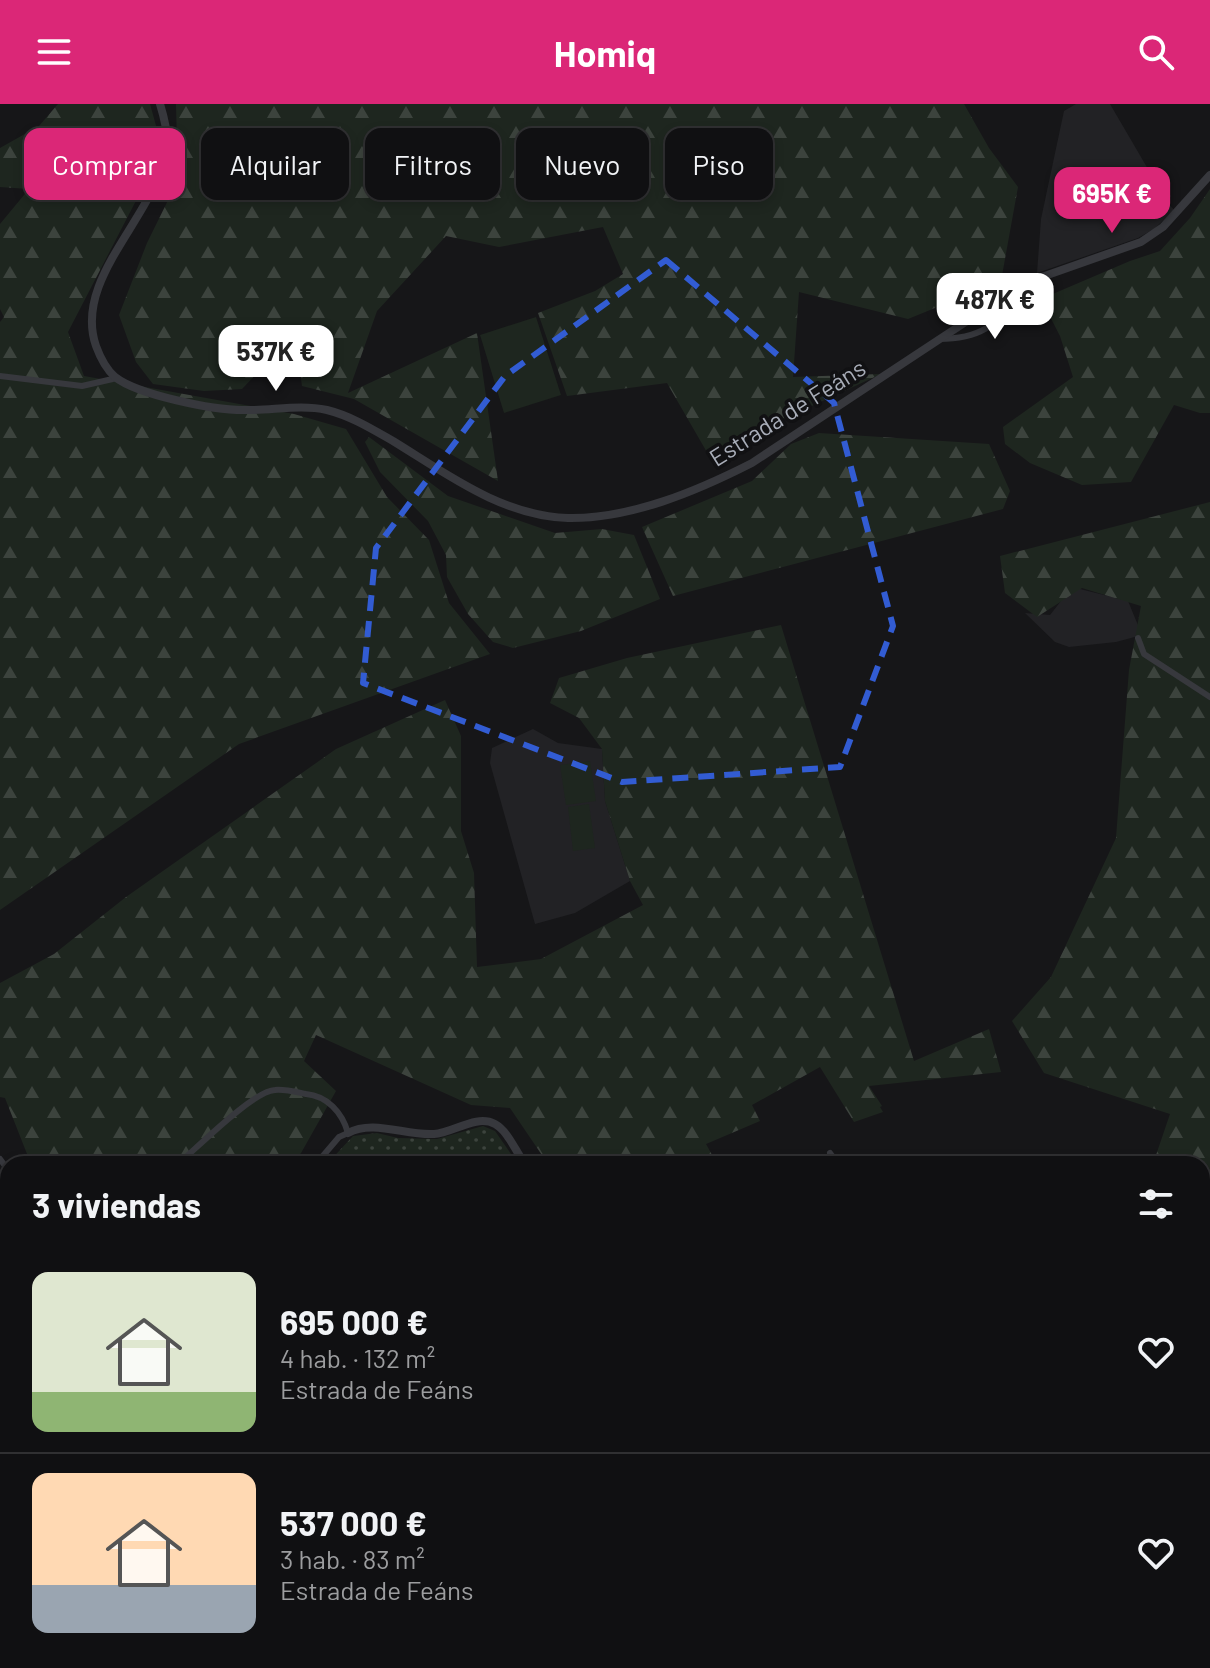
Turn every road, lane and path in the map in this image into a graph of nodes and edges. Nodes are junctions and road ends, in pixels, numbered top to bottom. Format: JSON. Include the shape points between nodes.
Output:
{"nodes":[{"id":1,"x":160,"y":104,"type":"edge"},
{"id":2,"x":1210,"y":175,"type":"edge"},
{"id":3,"x":1015,"y":290,"type":"junction"},
{"id":4,"x":939,"y":339,"type":"junction"},
{"id":5,"x":0,"y":376,"type":"edge"},
{"id":6,"x":117,"y":378,"type":"junction"},
{"id":7,"x":1138,"y":638,"type":"dead end"},
{"id":8,"x":1210,"y":697,"type":"edge"},
{"id":9,"x":348,"y":1133,"type":"junction"},
{"id":10,"x":830,"y":1153,"type":"dead end"},
{"id":11,"x":187,"y":1156,"type":"edge"},
{"id":12,"x":323,"y":1156,"type":"edge"},
{"id":13,"x":520,"y":1156,"type":"edge"},
{"id":14,"x":832,"y":1156,"type":"edge"}],
"edges":[{"from":1,"to":6,"type":"street","via":[[167,147],[158,177],[94,302],[96,346]]},
{"from":2,"to":3,"type":"street","name":"Estrada de Feáns","via":[[1163,227],[1141,242]]},
{"from":3,"to":4,"type":"street","name":"Estrada de Feáns"},
{"from":3,"to":4,"type":"street","name":"Estrada de Feáns","via":[[994,322],[979,334]]},
{"from":4,"to":6,"type":"street","name":"Estrada de Feáns","via":[[727,476],[627,510],[583,517],[545,516],[495,501],[343,414],[303,407],[219,409],[138,390]]},
{"from":5,"to":6,"type":"street","via":[[82,386]]},
{"from":7,"to":8,"type":"street","via":[[1144,654]]},
{"from":9,"to":11,"type":"street","via":[[333,1106],[316,1095],[273,1090],[255,1097]]},
{"from":9,"to":12,"type":"street"},
{"from":9,"to":13,"type":"street","via":[[371,1127],[441,1134],[483,1121],[504,1132]]},
{"from":10,"to":14,"type":"street"}]}
